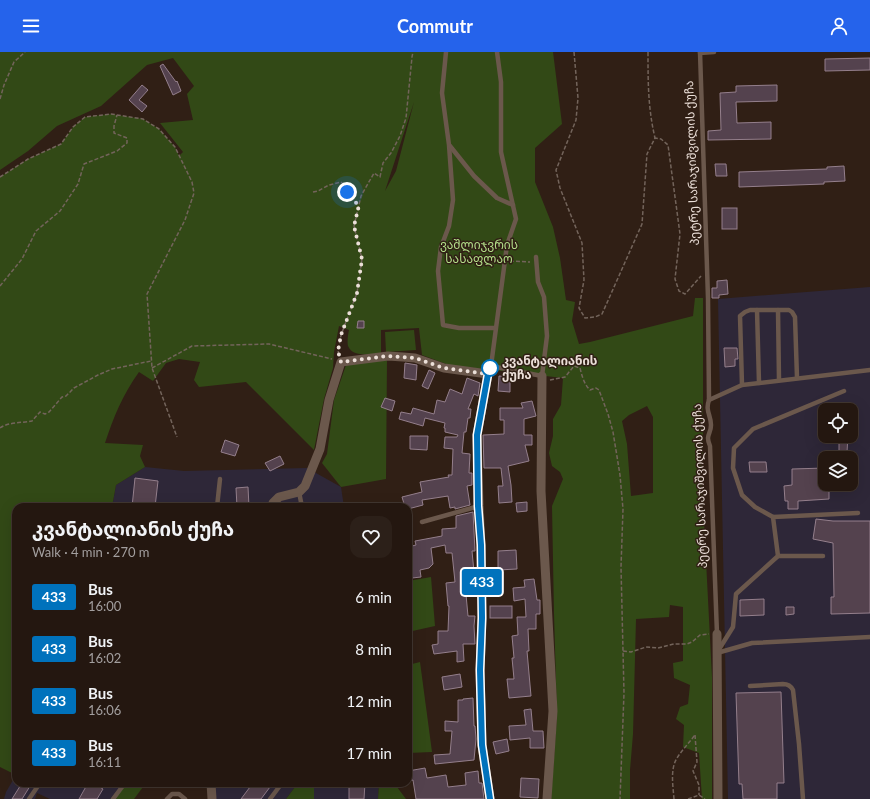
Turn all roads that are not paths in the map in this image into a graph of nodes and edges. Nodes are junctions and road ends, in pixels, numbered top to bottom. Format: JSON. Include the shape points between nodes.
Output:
{"nodes":[{"id":1,"x":446,"y":52,"type":"edge"},
{"id":2,"x":497,"y":52,"type":"edge"},
{"id":3,"x":714,"y":52,"type":"edge"},
{"id":4,"x":700,"y":53,"type":"edge"},
{"id":5,"x":449,"y":145,"type":"junction"},
{"id":6,"x":513,"y":205,"type":"junction"},
{"id":7,"x":536,"y":259,"type":"road end"},
{"id":8,"x":757,"y":310,"type":"junction"},
{"id":9,"x":778,"y":310,"type":"junction"},
{"id":10,"x":495,"y":328,"type":"junction"},
{"id":11,"x":489,"y":370,"type":"junction"},
{"id":12,"x":870,"y":370,"type":"edge"},
{"id":13,"x":542,"y":378,"type":"junction"},
{"id":14,"x":797,"y":378,"type":"junction"},
{"id":15,"x":779,"y":380,"type":"junction"},
{"id":16,"x":760,"y":383,"type":"junction"},
{"id":17,"x":742,"y":385,"type":"junction"},
{"id":18,"x":844,"y":391,"type":"dead end"},
{"id":19,"x":709,"y":400,"type":"junction"},
{"id":20,"x":220,"y":479,"type":"dead end"},
{"id":21,"x":299,"y":492,"type":"junction"},
{"id":22,"x":217,"y":503,"type":"edge"},
{"id":23,"x":273,"y":503,"type":"edge"},
{"id":24,"x":301,"y":503,"type":"edge"},
{"id":25,"x":478,"y":506,"type":"junction"},
{"id":26,"x":858,"y":513,"type":"dead end"},
{"id":27,"x":773,"y":517,"type":"junction"},
{"id":28,"x":422,"y":522,"type":"dead end"},
{"id":29,"x":778,"y":556,"type":"junction"},
{"id":30,"x":823,"y":556,"type":"dead end"},
{"id":31,"x":717,"y":634,"type":"joint"},
{"id":32,"x":870,"y":637,"type":"edge"},
{"id":33,"x":717,"y":653,"type":"junction"},
{"id":34,"x":750,"y":686,"type":"dead end"},
{"id":35,"x":37,"y":787,"type":"edge"},
{"id":36,"x":122,"y":787,"type":"edge"},
{"id":37,"x":211,"y":787,"type":"edge"},
{"id":38,"x":279,"y":787,"type":"edge"},
{"id":39,"x":28,"y":799,"type":"edge"},
{"id":40,"x":113,"y":799,"type":"edge"},
{"id":41,"x":167,"y":799,"type":"edge"},
{"id":42,"x":185,"y":799,"type":"edge"},
{"id":43,"x":212,"y":799,"type":"edge"},
{"id":44,"x":270,"y":799,"type":"edge"},
{"id":45,"x":490,"y":799,"type":"edge"},
{"id":46,"x":547,"y":799,"type":"edge"},
{"id":47,"x":718,"y":799,"type":"edge"},
{"id":48,"x":803,"y":799,"type":"edge"}],
"edges":[{"from":1,"to":5,"type":"lane","via":[[442,93]]},
{"from":2,"to":6,"type":"lane","via":[[501,82],[500,152]]},
{"from":3,"to":4,"type":"lane"},
{"from":4,"to":19,"type":"lane","name":"პეტრე სარაჯიშვილის ქუჩა"},
{"from":5,"to":6,"type":"lane","via":[[474,176],[497,198]]},
{"from":5,"to":10,"type":"lane","via":[[453,200],[450,226],[441,247],[438,271],[442,325],[459,328]]},
{"from":6,"to":10,"type":"lane","via":[[516,219],[504,261]]},
{"from":7,"to":13,"type":"lane","via":[[538,282],[544,297],[547,336]]},
{"from":8,"to":9,"type":"lane"},
{"from":8,"to":16,"type":"lane"},
{"from":8,"to":17,"type":"lane","via":[[744,312],[740,316]]},
{"from":9,"to":14,"type":"lane","via":[[789,310],[795,317]]},
{"from":9,"to":15,"type":"lane"},
{"from":10,"to":11,"type":"lane"},
{"from":11,"to":13,"type":"lane"},
{"from":11,"to":21,"type":"street","via":[[444,368],[415,358],[388,356],[341,362],[329,400],[320,449],[305,486]]},
{"from":11,"to":25,"type":"street","via":[[477,435]]},
{"from":12,"to":14,"type":"lane"},
{"from":13,"to":46,"type":"street","via":[[541,491],[553,711]]},
{"from":14,"to":15,"type":"lane"},
{"from":15,"to":16,"type":"lane"},
{"from":16,"to":17,"type":"lane"},
{"from":17,"to":19,"type":"lane"},
{"from":18,"to":27,"type":"lane","via":[[752,429],[734,448],[733,468],[742,495],[754,507]]},
{"from":19,"to":31,"type":"lane","name":"პეტრე სარაჯიშვილის ქუჩა","via":[[707,410],[711,426],[708,437]]},
{"from":20,"to":22,"type":"lane"},
{"from":21,"to":23,"type":"street","via":[[279,497]]},
{"from":21,"to":24,"type":"lane"},
{"from":25,"to":28,"type":"lane"},
{"from":25,"to":45,"type":"street","via":[[481,545],[482,745]]},
{"from":26,"to":27,"type":"lane"},
{"from":27,"to":29,"type":"lane"},
{"from":29,"to":30,"type":"lane"},
{"from":29,"to":33,"type":"lane","via":[[736,594],[733,627]]},
{"from":31,"to":33,"type":"street","name":"პეტრე სარაჯიშვილის ქუჩა"},
{"from":32,"to":33,"type":"lane","via":[[752,643]]},
{"from":33,"to":47,"type":"street","name":"პეტრე სარაჯიშვილის ქუჩა"},
{"from":34,"to":48,"type":"lane","via":[[788,684],[793,690]]},
{"from":35,"to":39,"type":"lane"},
{"from":36,"to":40,"type":"lane"},
{"from":37,"to":43,"type":"street"},
{"from":38,"to":44,"type":"lane"},
{"from":41,"to":42,"type":"lane","via":[[172,794],[179,794]]}]}
